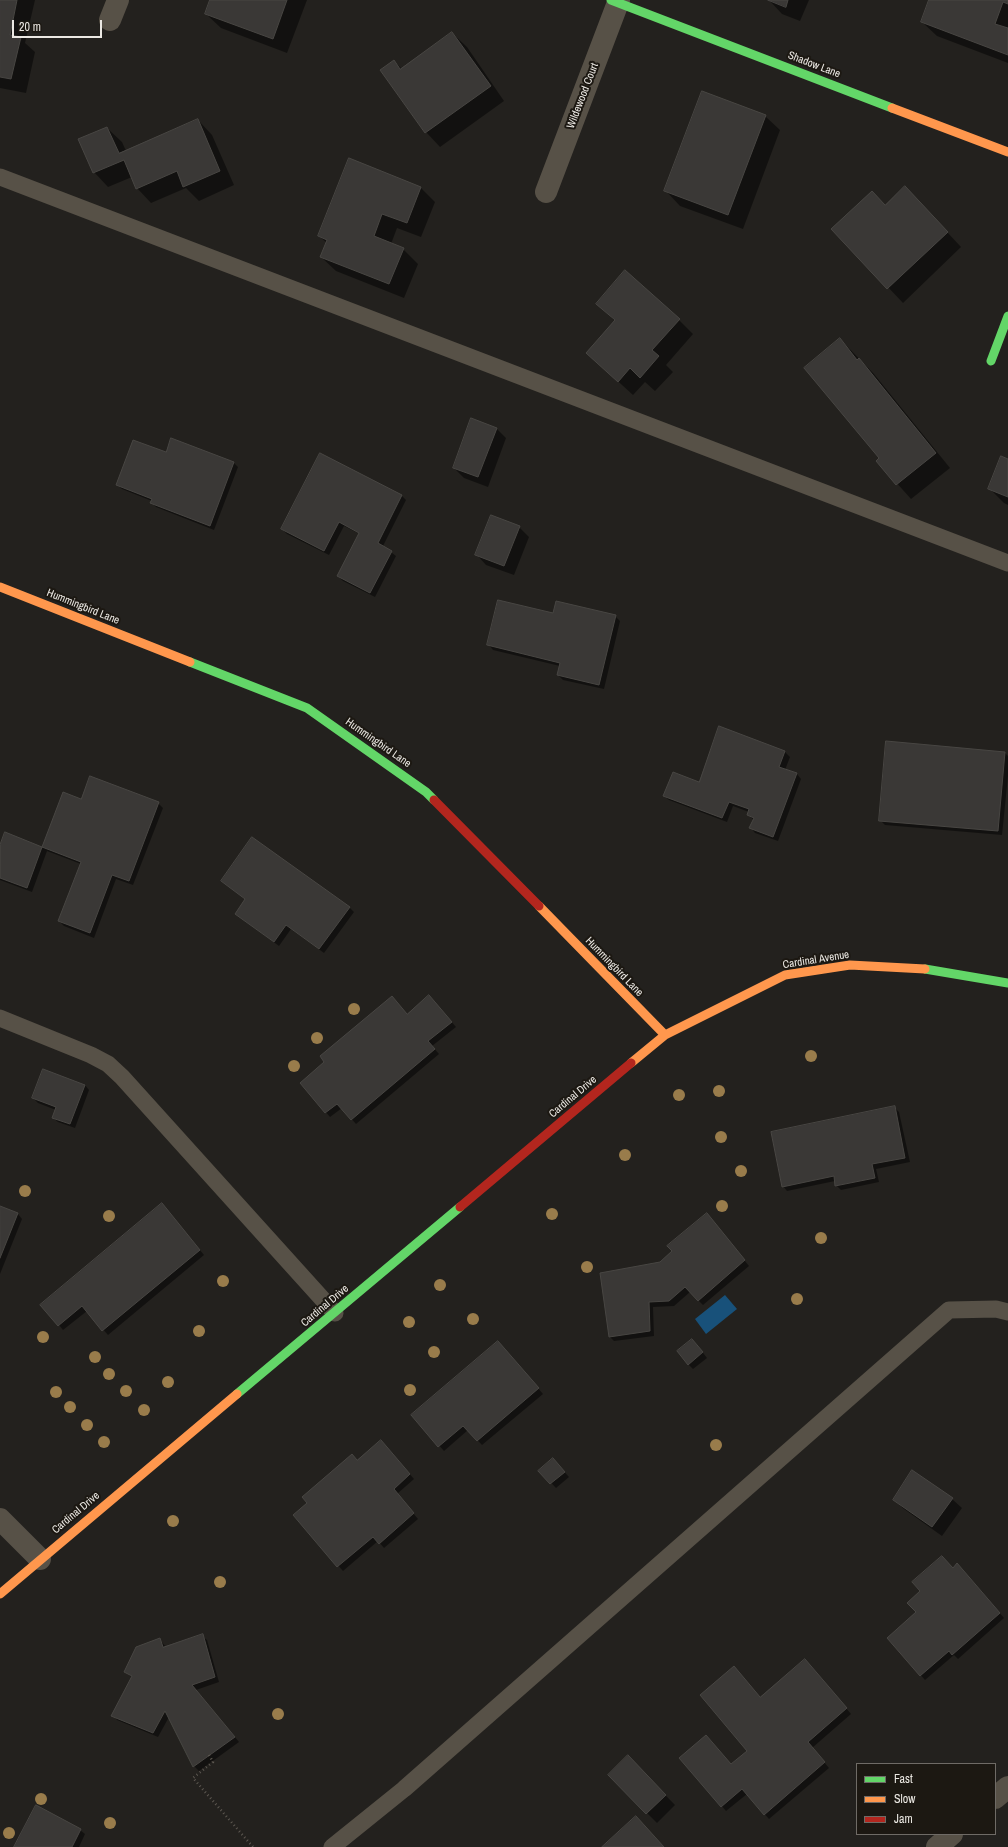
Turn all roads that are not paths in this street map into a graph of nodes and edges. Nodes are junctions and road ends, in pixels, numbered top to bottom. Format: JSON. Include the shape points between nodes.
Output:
{"nodes":[{"id":1,"x":118,"y":0,"type":"edge"},
{"id":2,"x":616,"y":1,"type":"edge"},
{"id":3,"x":110,"y":20,"type":"dead end"},
{"id":4,"x":1008,"y":152,"type":"edge"},
{"id":5,"x":0,"y":177,"type":"edge"},
{"id":6,"x":546,"y":192,"type":"dead end"},
{"id":7,"x":1008,"y":316,"type":"edge"},
{"id":8,"x":991,"y":361,"type":"dead end"},
{"id":9,"x":1008,"y":562,"type":"edge"},
{"id":10,"x":0,"y":587,"type":"edge"},
{"id":11,"x":1008,"y":983,"type":"edge"},
{"id":12,"x":0,"y":1018,"type":"edge"},
{"id":13,"x":665,"y":1035,"type":"junction"},
{"id":14,"x":1008,"y":1312,"type":"edge"},
{"id":15,"x":335,"y":1313,"type":"junction"},
{"id":16,"x":0,"y":1519,"type":"edge"},
{"id":17,"x":40,"y":1559,"type":"junction"},
{"id":18,"x":0,"y":1594,"type":"edge"},
{"id":19,"x":1008,"y":1787,"type":"edge"},
{"id":20,"x":996,"y":1797,"type":"edge"},
{"id":21,"x":951,"y":1835,"type":"edge"},
{"id":22,"x":332,"y":1847,"type":"edge"},
{"id":23,"x":937,"y":1847,"type":"edge"}],
"edges":[{"from":1,"to":3,"type":"street"},
{"from":2,"to":4,"type":"street","name":"Shadow Lane"},
{"from":2,"to":6,"type":"street","name":"Wildewood Court"},
{"from":5,"to":9,"type":"lane"},
{"from":7,"to":8,"type":"street"},
{"from":10,"to":13,"type":"street","name":"Hummingbird Lane","via":[[307,708],[426,792]]},
{"from":11,"to":13,"type":"street","name":"Cardinal Avenue","via":[[921,968],[842,966],[785,975]]},
{"from":12,"to":15,"type":"lane","via":[[108,1064]]},
{"from":13,"to":15,"type":"street","name":"Cardinal Drive"},
{"from":14,"to":22,"type":"lane","via":[[996,1309],[949,1310],[404,1789]]},
{"from":15,"to":17,"type":"street","name":"Cardinal Drive"},
{"from":16,"to":17,"type":"street"},
{"from":17,"to":18,"type":"street","name":"Cardinal Drive"},
{"from":19,"to":20,"type":"street"},
{"from":21,"to":23,"type":"street"}]}
